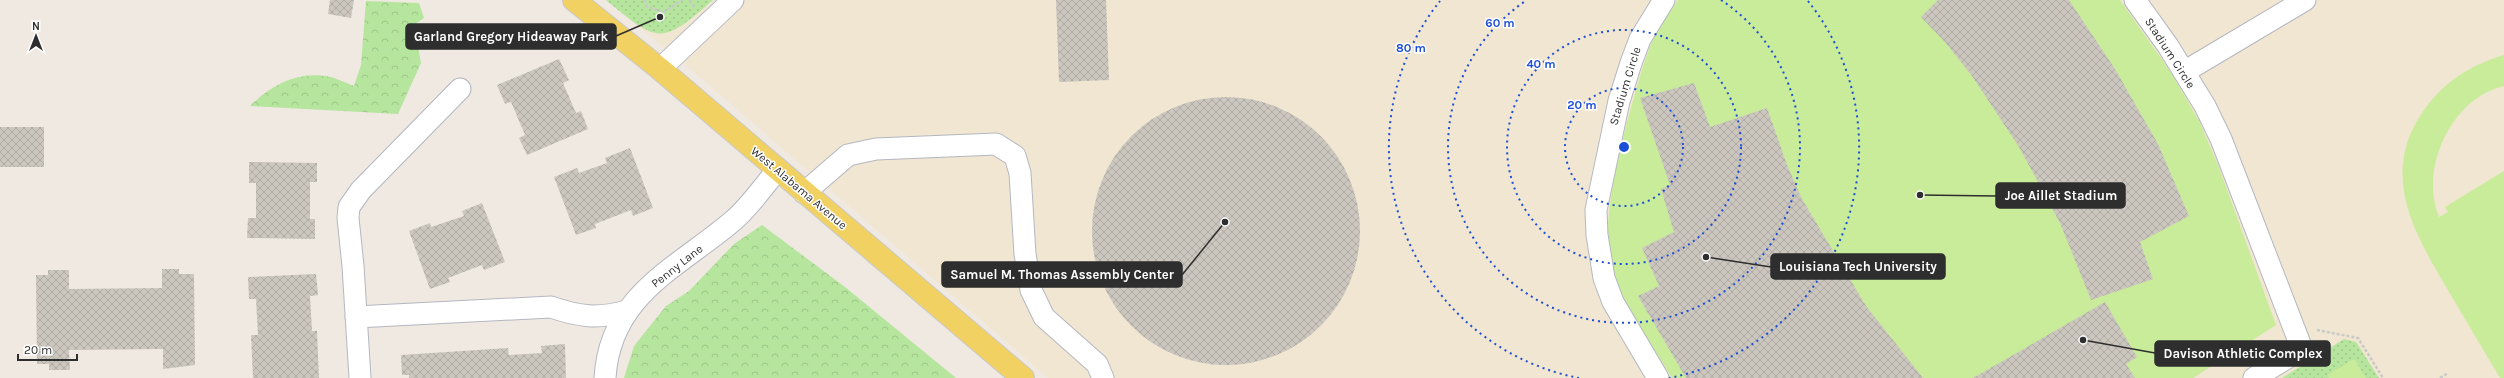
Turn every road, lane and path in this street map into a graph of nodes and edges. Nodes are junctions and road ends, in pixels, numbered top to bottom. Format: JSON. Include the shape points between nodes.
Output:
{"nodes":[{"id":1,"x":574,"y":0,"type":"edge"},
{"id":2,"x":644,"y":0,"type":"edge"},
{"id":3,"x":682,"y":0,"type":"edge"},
{"id":4,"x":733,"y":0,"type":"edge"},
{"id":5,"x":1664,"y":0,"type":"edge"},
{"id":6,"x":2135,"y":0,"type":"edge"},
{"id":7,"x":2305,"y":0,"type":"edge"},
{"id":8,"x":660,"y":68,"type":"junction"},
{"id":9,"x":2184,"y":72,"type":"junction"},
{"id":10,"x":460,"y":89,"type":"dead end"},
{"id":11,"x":777,"y":170,"type":"junction"},
{"id":12,"x":804,"y":193,"type":"junction"},
{"id":13,"x":627,"y":312,"type":"junction"},
{"id":14,"x":356,"y":317,"type":"junction"},
{"id":15,"x":2293,"y":325,"type":"junction"},
{"id":16,"x":2448,"y":373,"type":"dead end"},
{"id":17,"x":360,"y":378,"type":"edge"},
{"id":18,"x":604,"y":378,"type":"edge"},
{"id":19,"x":1023,"y":378,"type":"edge"},
{"id":20,"x":1103,"y":378,"type":"edge"},
{"id":21,"x":1658,"y":378,"type":"edge"},
{"id":22,"x":2254,"y":378,"type":"edge"},
{"id":23,"x":2383,"y":378,"type":"edge"},
{"id":24,"x":2440,"y":378,"type":"edge"}],
"edges":[{"from":1,"to":8,"type":"main road","name":"West Alabama Avenue"},
{"from":2,"to":3,"type":"path","via":[[647,7],[664,12]]},
{"from":4,"to":8,"type":"street"},
{"from":5,"to":21,"type":"street","name":"Stadium Circle","via":[[1640,39],[1631,63],[1619,101],[1596,210],[1596,235],[1604,278],[1613,302]]},
{"from":6,"to":9,"type":"street","name":"Stadium Circle"},
{"from":7,"to":9,"type":"street"},
{"from":8,"to":11,"type":"main road","name":"West Alabama Avenue"},
{"from":9,"to":15,"type":"street","name":"Stadium Circle","via":[[2221,139]]},
{"from":10,"to":14,"type":"street","via":[[361,190],[349,207],[348,230]]},
{"from":11,"to":12,"type":"main road","name":"West Alabama Avenue"},
{"from":11,"to":13,"type":"street","name":"Penny Lane","via":[[736,219],[657,280]]},
{"from":12,"to":19,"type":"main road","name":"West Alabama Avenue"},
{"from":12,"to":20,"type":"street","via":[[848,155],[876,149],[996,144],[1015,156],[1020,173],[1025,254],[1031,290],[1044,317],[1097,364]]},
{"from":13,"to":14,"type":"street","via":[[605,317],[576,315],[551,307]]},
{"from":13,"to":18,"type":"street","name":"Penny Lane","via":[[617,325]]},
{"from":14,"to":17,"type":"street"},
{"from":15,"to":22,"type":"street","name":"Stadium Circle","via":[[2302,349]]},
{"from":15,"to":23,"type":"path","via":[[2358,338]]},
{"from":16,"to":24,"type":"path"}]}
